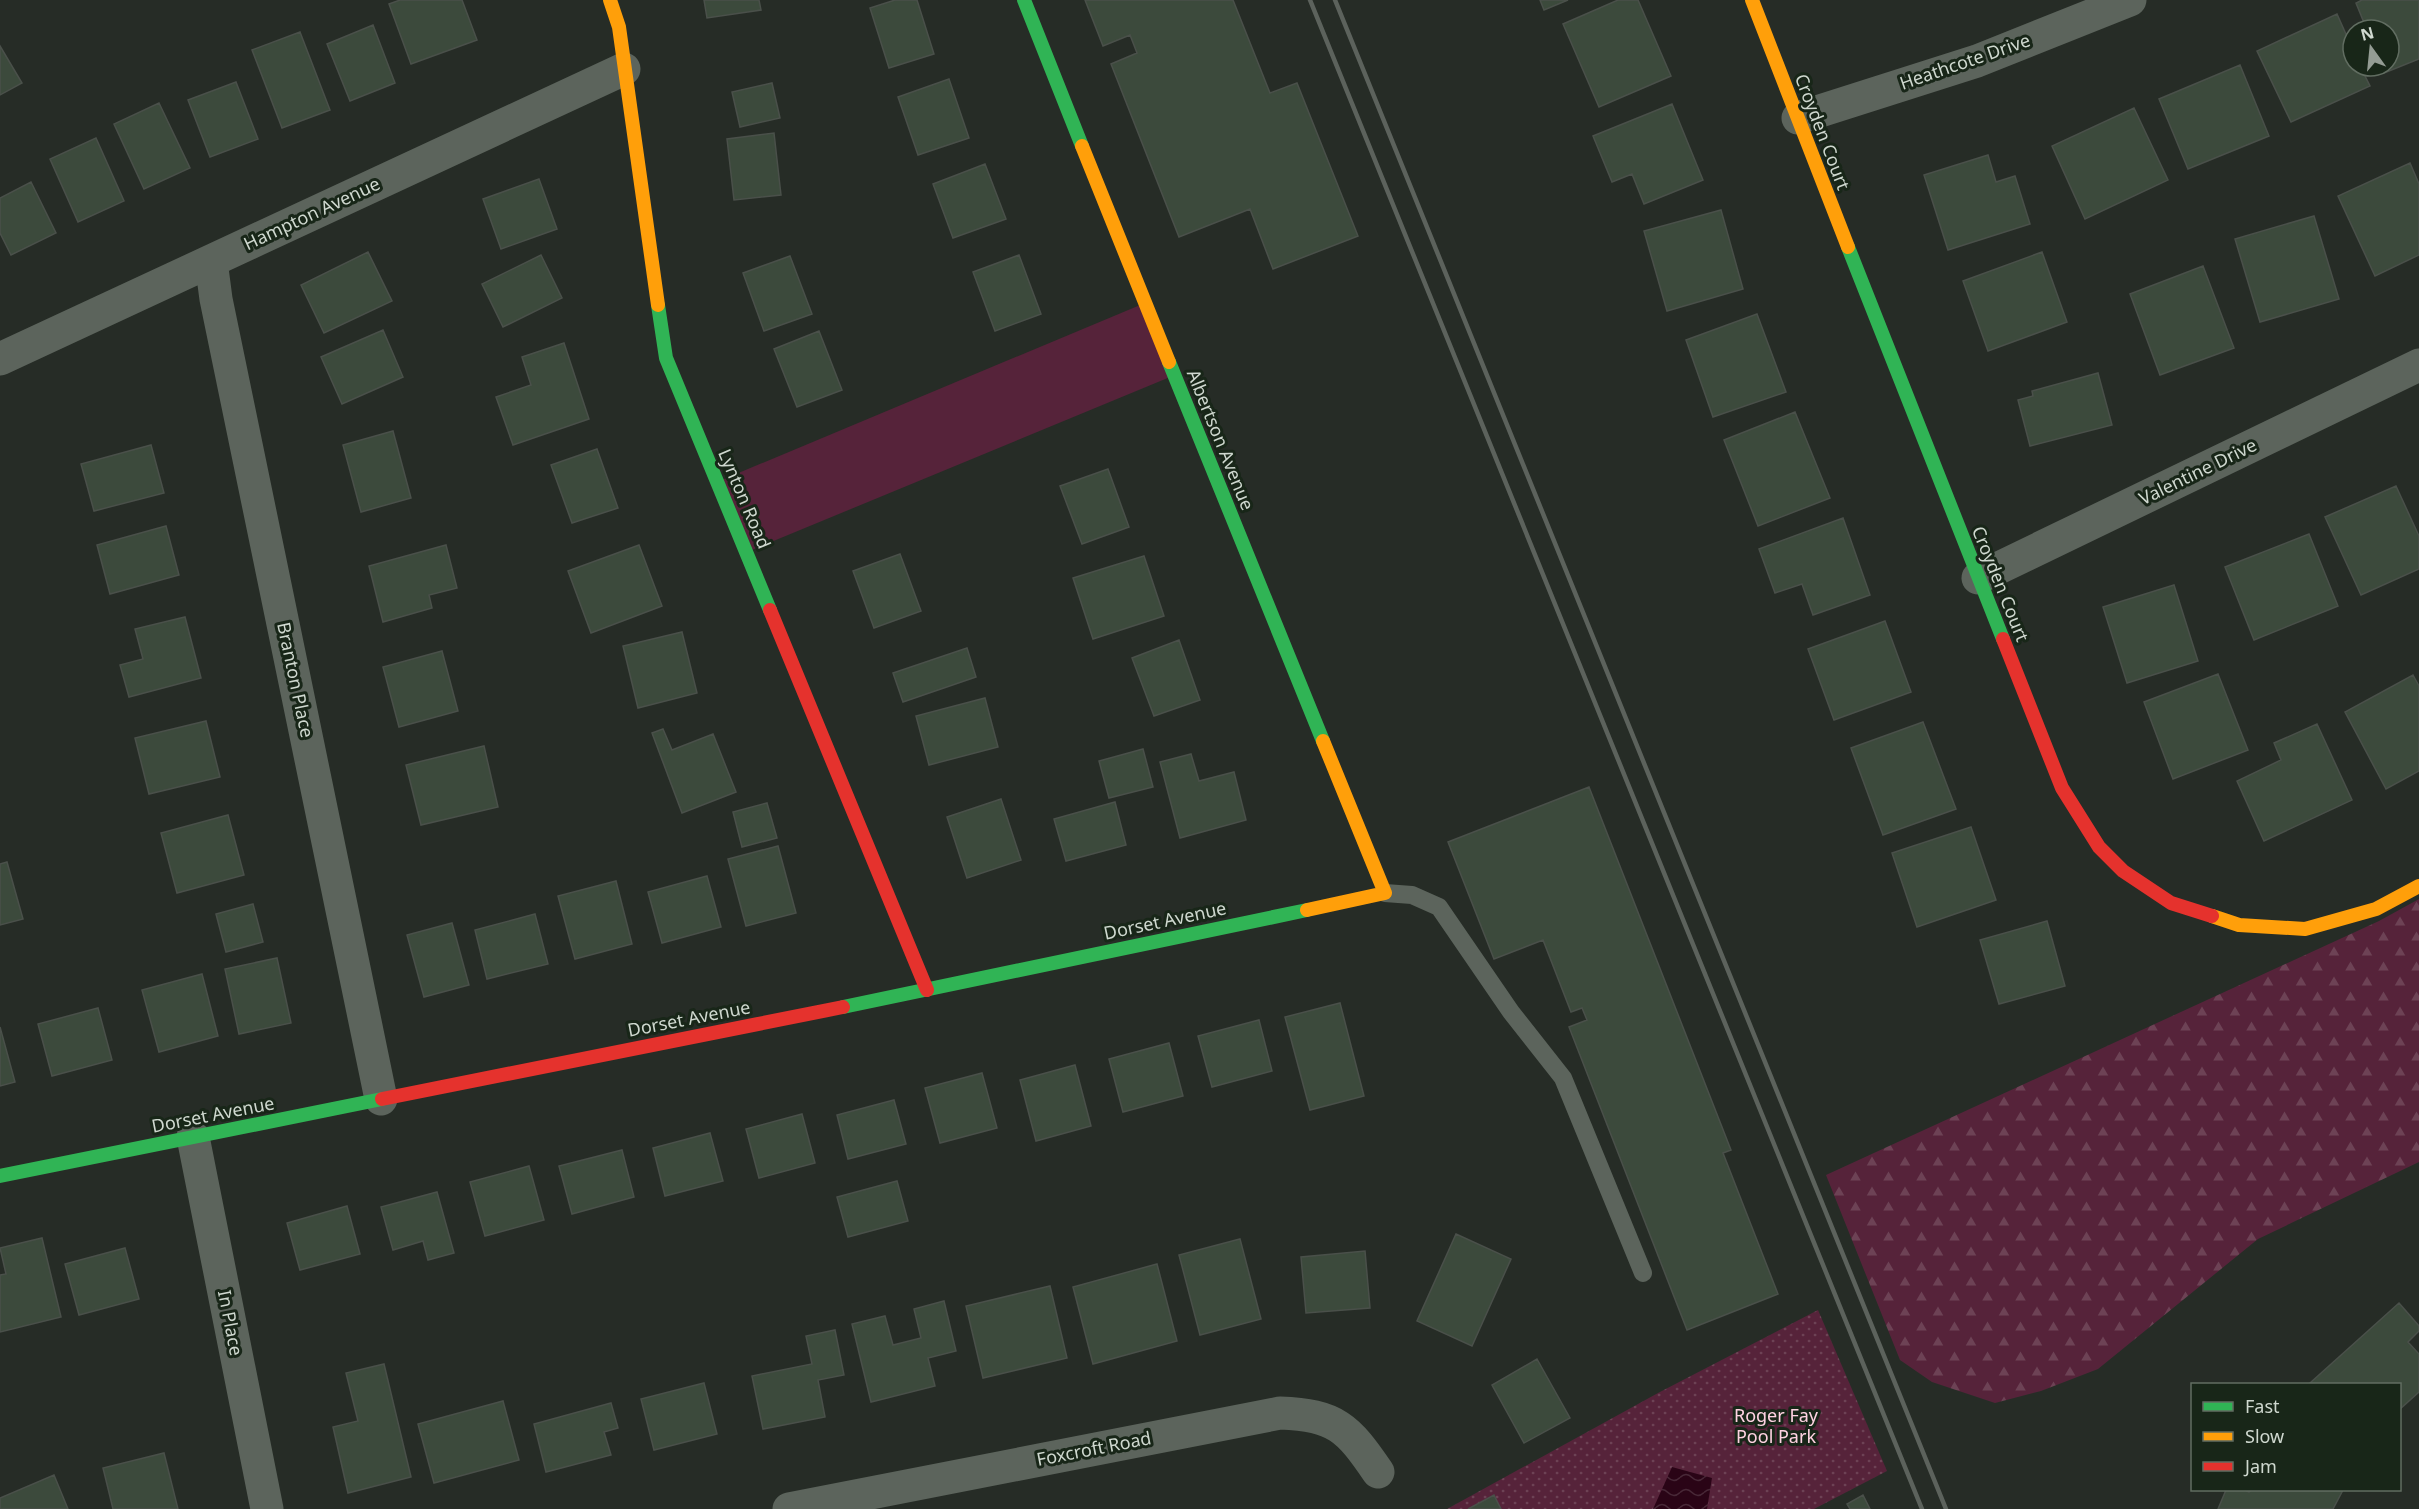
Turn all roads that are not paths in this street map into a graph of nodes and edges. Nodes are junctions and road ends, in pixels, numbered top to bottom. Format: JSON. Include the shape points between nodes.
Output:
{"nodes":[{"id":1,"x":610,"y":0,"type":"edge"},
{"id":2,"x":1024,"y":0,"type":"edge"},
{"id":3,"x":1752,"y":0,"type":"edge"},
{"id":4,"x":2130,"y":0,"type":"edge"},
{"id":5,"x":624,"y":69,"type":"junction"},
{"id":6,"x":1798,"y":118,"type":"junction"},
{"id":7,"x":211,"y":261,"type":"junction"},
{"id":8,"x":0,"y":358,"type":"edge"},
{"id":9,"x":2419,"y":365,"type":"edge"},
{"id":10,"x":1978,"y":578,"type":"junction"},
{"id":11,"x":2419,"y":886,"type":"edge"},
{"id":12,"x":1385,"y":893,"type":"junction"},
{"id":13,"x":927,"y":990,"type":"junction"},
{"id":14,"x":381,"y":1099,"type":"junction"},
{"id":15,"x":193,"y":1137,"type":"junction"},
{"id":16,"x":0,"y":1176,"type":"edge"},
{"id":17,"x":1642,"y":1273,"type":"dead end"},
{"id":18,"x":1378,"y":1472,"type":"dead end"},
{"id":19,"x":267,"y":1509,"type":"edge"},
{"id":20,"x":789,"y":1509,"type":"edge"}],
"edges":[{"from":1,"to":5,"type":"street","name":"Lynton Road","via":[[619,27]]},
{"from":2,"to":12,"type":"street","name":"Albertson Avenue"},
{"from":3,"to":6,"type":"street","name":"Croyden Court"},
{"from":4,"to":6,"type":"street","name":"Heathcote Drive","via":[[1977,61]]},
{"from":5,"to":7,"type":"street","name":"Hampton Avenue"},
{"from":5,"to":13,"type":"street","name":"Lynton Road","via":[[666,358]]},
{"from":6,"to":10,"type":"street","name":"Croyden Court"},
{"from":7,"to":8,"type":"street","name":"Hampton Avenue"},
{"from":7,"to":14,"type":"street","name":"Branton Place"},
{"from":9,"to":10,"type":"street","name":"Valentine Drive"},
{"from":10,"to":11,"type":"street","name":"Croyden Court","via":[[2062,788],[2099,847],[2123,871],[2171,903],[2239,925],[2305,929],[2376,909]]},
{"from":12,"to":13,"type":"street","name":"Dorset Avenue"},
{"from":12,"to":17,"type":"lane","via":[[1412,895],[1438,907],[1563,1078]]},
{"from":13,"to":14,"type":"street","name":"Dorset Avenue"},
{"from":14,"to":15,"type":"street","name":"Dorset Avenue"},
{"from":15,"to":16,"type":"street","name":"Dorset Avenue"},
{"from":15,"to":19,"type":"street","name":"In Place"},
{"from":18,"to":20,"type":"street","name":"Foxcroft Road","via":[[1357,1441],[1342,1428],[1303,1414],[1280,1413]]}]}
